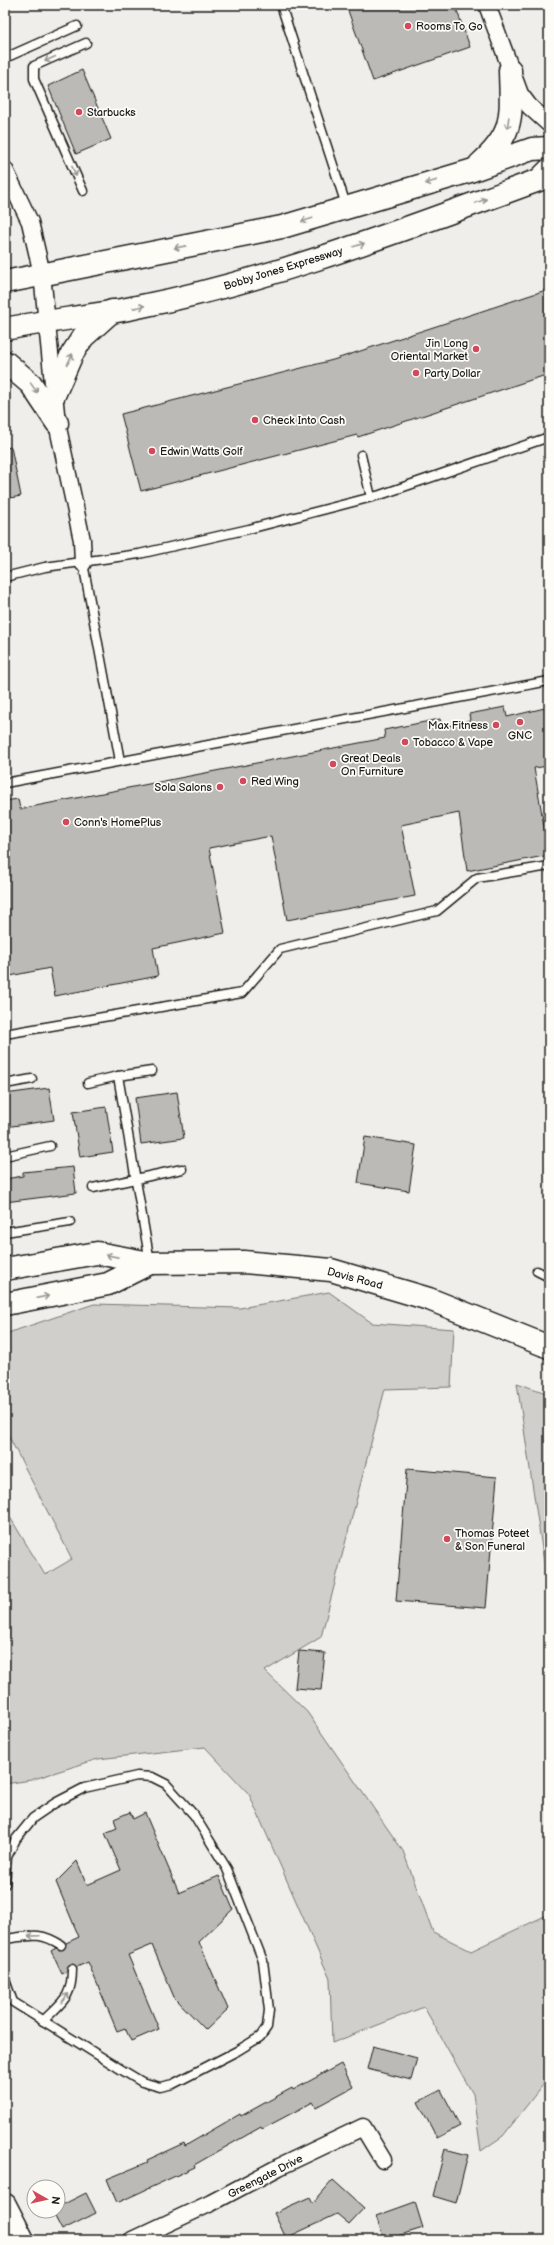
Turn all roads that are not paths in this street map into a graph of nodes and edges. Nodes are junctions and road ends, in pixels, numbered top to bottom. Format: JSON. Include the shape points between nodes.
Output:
{"nodes":[{"id":1,"x":280,"y":5,"type":"edge"},
{"id":2,"x":487,"y":5,"type":"edge"},
{"id":3,"x":77,"y":26,"type":"dead end"},
{"id":4,"x":86,"y":43,"type":"dead end"},
{"id":5,"x":5,"y":58,"type":"edge"},
{"id":6,"x":510,"y":70,"type":"junction"},
{"id":7,"x":549,"y":124,"type":"edge"},
{"id":8,"x":549,"y":148,"type":"edge"},
{"id":9,"x":475,"y":169,"type":"junction"},
{"id":10,"x":5,"y":170,"type":"edge"},
{"id":11,"x":546,"y":177,"type":"edge"},
{"id":12,"x":83,"y":191,"type":"dead end"},
{"id":13,"x":347,"y":208,"type":"junction"},
{"id":14,"x":42,"y":274,"type":"junction"},
{"id":15,"x":5,"y":282,"type":"edge"},
{"id":16,"x":112,"y":311,"type":"junction"},
{"id":17,"x":46,"y":321,"type":"junction"},
{"id":18,"x":5,"y":329,"type":"edge"},
{"id":19,"x":5,"y":362,"type":"edge"},
{"id":20,"x":54,"y":395,"type":"junction"},
{"id":21,"x":57,"y":423,"type":"junction"},
{"id":22,"x":549,"y":437,"type":"edge"},
{"id":23,"x":361,"y":455,"type":"dead end"},
{"id":24,"x":371,"y":497,"type":"junction"},
{"id":25,"x":84,"y":563,"type":"junction"},
{"id":26,"x":5,"y":577,"type":"edge"},
{"id":27,"x":549,"y":681,"type":"edge"},
{"id":28,"x":120,"y":761,"type":"junction"},
{"id":29,"x":5,"y":783,"type":"edge"},
{"id":30,"x":549,"y":866,"type":"edge"},
{"id":31,"x":5,"y":1034,"type":"edge"},
{"id":32,"x":152,"y":1071,"type":"dead end"},
{"id":33,"x":118,"y":1076,"type":"junction"},
{"id":34,"x":32,"y":1079,"type":"dead end"},
{"id":35,"x":88,"y":1083,"type":"dead end"},
{"id":36,"x":5,"y":1084,"type":"edge"},
{"id":37,"x":50,"y":1146,"type":"dead end"},
{"id":38,"x":5,"y":1156,"type":"edge"},
{"id":39,"x":182,"y":1169,"type":"dead end"},
{"id":40,"x":136,"y":1178,"type":"junction"},
{"id":41,"x":93,"y":1188,"type":"dead end"},
{"id":42,"x":70,"y":1222,"type":"dead end"},
{"id":43,"x":5,"y":1232,"type":"edge"},
{"id":44,"x":150,"y":1263,"type":"junction"},
{"id":45,"x":5,"y":1269,"type":"edge"},
{"id":46,"x":537,"y":1271,"type":"dead end"},
{"id":47,"x":549,"y":1277,"type":"edge"},
{"id":48,"x":5,"y":1304,"type":"edge"},
{"id":49,"x":549,"y":1347,"type":"edge"},
{"id":50,"x":5,"y":1884,"type":"edge"},
{"id":51,"x":5,"y":1939,"type":"edge"},
{"id":52,"x":62,"y":1945,"type":"dead end"},
{"id":53,"x":72,"y":1969,"type":"dead end"},
{"id":54,"x":5,"y":1980,"type":"edge"},
{"id":55,"x":13,"y":2002,"type":"junction"},
{"id":56,"x":5,"y":2006,"type":"edge"},
{"id":57,"x":43,"y":2021,"type":"junction"},
{"id":58,"x":383,"y":2160,"type":"dead end"},
{"id":59,"x":5,"y":2205,"type":"edge"},
{"id":60,"x":23,"y":2240,"type":"edge"},
{"id":61,"x":132,"y":2240,"type":"edge"}],
"edges":[{"from":1,"to":13,"type":"lane"},
{"from":2,"to":6,"type":"street"},
{"from":3,"to":5,"type":"lane"},
{"from":4,"to":12,"type":"lane","one_way":true,"via":[[34,66],[34,79]]},
{"from":6,"to":7,"type":"street","via":[[520,94]]},
{"from":6,"to":9,"type":"main road","one_way":true,"via":[[508,128],[495,151]]},
{"from":8,"to":9,"type":"main road","via":[[532,149]]},
{"from":9,"to":13,"type":"main road","one_way":true},
{"from":10,"to":14,"type":"street","via":[[30,222]]},
{"from":16,"to":11,"type":"main road","name":"Bobby Jones Expressway","one_way":true,"via":[[222,286],[363,244]]},
{"from":13,"to":14,"type":"main road","one_way":true,"via":[[282,227]]},
{"from":14,"to":15,"type":"main road"},
{"from":14,"to":17,"type":"street"},
{"from":16,"to":17,"type":"main road","name":"Bobby Jones Expressway"},
{"from":20,"to":16,"type":"main road","one_way":true,"via":[[72,354],[83,337]]},
{"from":17,"to":18,"type":"main road","name":"Bobby Jones Expressway"},
{"from":17,"to":20,"type":"street"},
{"from":19,"to":21,"type":"main road","one_way":true,"via":[[31,384]]},
{"from":20,"to":21,"type":"street"},
{"from":21,"to":25,"type":"street","via":[[82,540]]},
{"from":22,"to":24,"type":"lane"},
{"from":23,"to":24,"type":"lane"},
{"from":24,"to":25,"type":"lane","via":[[139,554]]},
{"from":25,"to":26,"type":"lane","via":[[45,567]]},
{"from":25,"to":28,"type":"lane"},
{"from":27,"to":28,"type":"lane"},
{"from":28,"to":29,"type":"lane"},
{"from":30,"to":31,"type":"lane","via":[[477,878],[437,911],[280,949],[242,993]]},
{"from":32,"to":33,"type":"lane"},
{"from":33,"to":35,"type":"lane"},
{"from":33,"to":40,"type":"lane"},
{"from":34,"to":36,"type":"lane"},
{"from":37,"to":38,"type":"lane"},
{"from":39,"to":40,"type":"lane"},
{"from":40,"to":41,"type":"lane"},
{"from":40,"to":44,"type":"lane"},
{"from":42,"to":43,"type":"lane"},
{"from":44,"to":45,"type":"main road","name":"Davis Road","one_way":true,"via":[[97,1253]]},
{"from":48,"to":44,"type":"main road","name":"Davis Road","one_way":true,"via":[[108,1284]]},
{"from":44,"to":49,"type":"main road","name":"Davis Road","via":[[244,1262],[332,1270],[429,1299]]},
{"from":46,"to":47,"type":"lane"},
{"from":50,"to":57,"type":"lane","via":[[7,1857],[16,1839],[33,1818],[84,1788],[137,1776],[152,1777],[166,1784],[176,1794],[212,1842],[227,1870],[263,1961],[269,2010],[267,2027],[260,2037],[173,2084],[160,2087],[142,2082]]},
{"from":52,"to":51,"type":"lane","one_way":true,"via":[[48,1937],[37,1935]]},
{"from":57,"to":53,"type":"lane","one_way":true,"via":[[66,1998],[72,1987]]},
{"from":54,"to":55,"type":"lane"},
{"from":55,"to":56,"type":"lane"},
{"from":55,"to":57,"type":"lane"},
{"from":58,"to":61,"type":"street","name":"Greengate Drive","via":[[363,2127]]},
{"from":59,"to":60,"type":"main road"}]}
